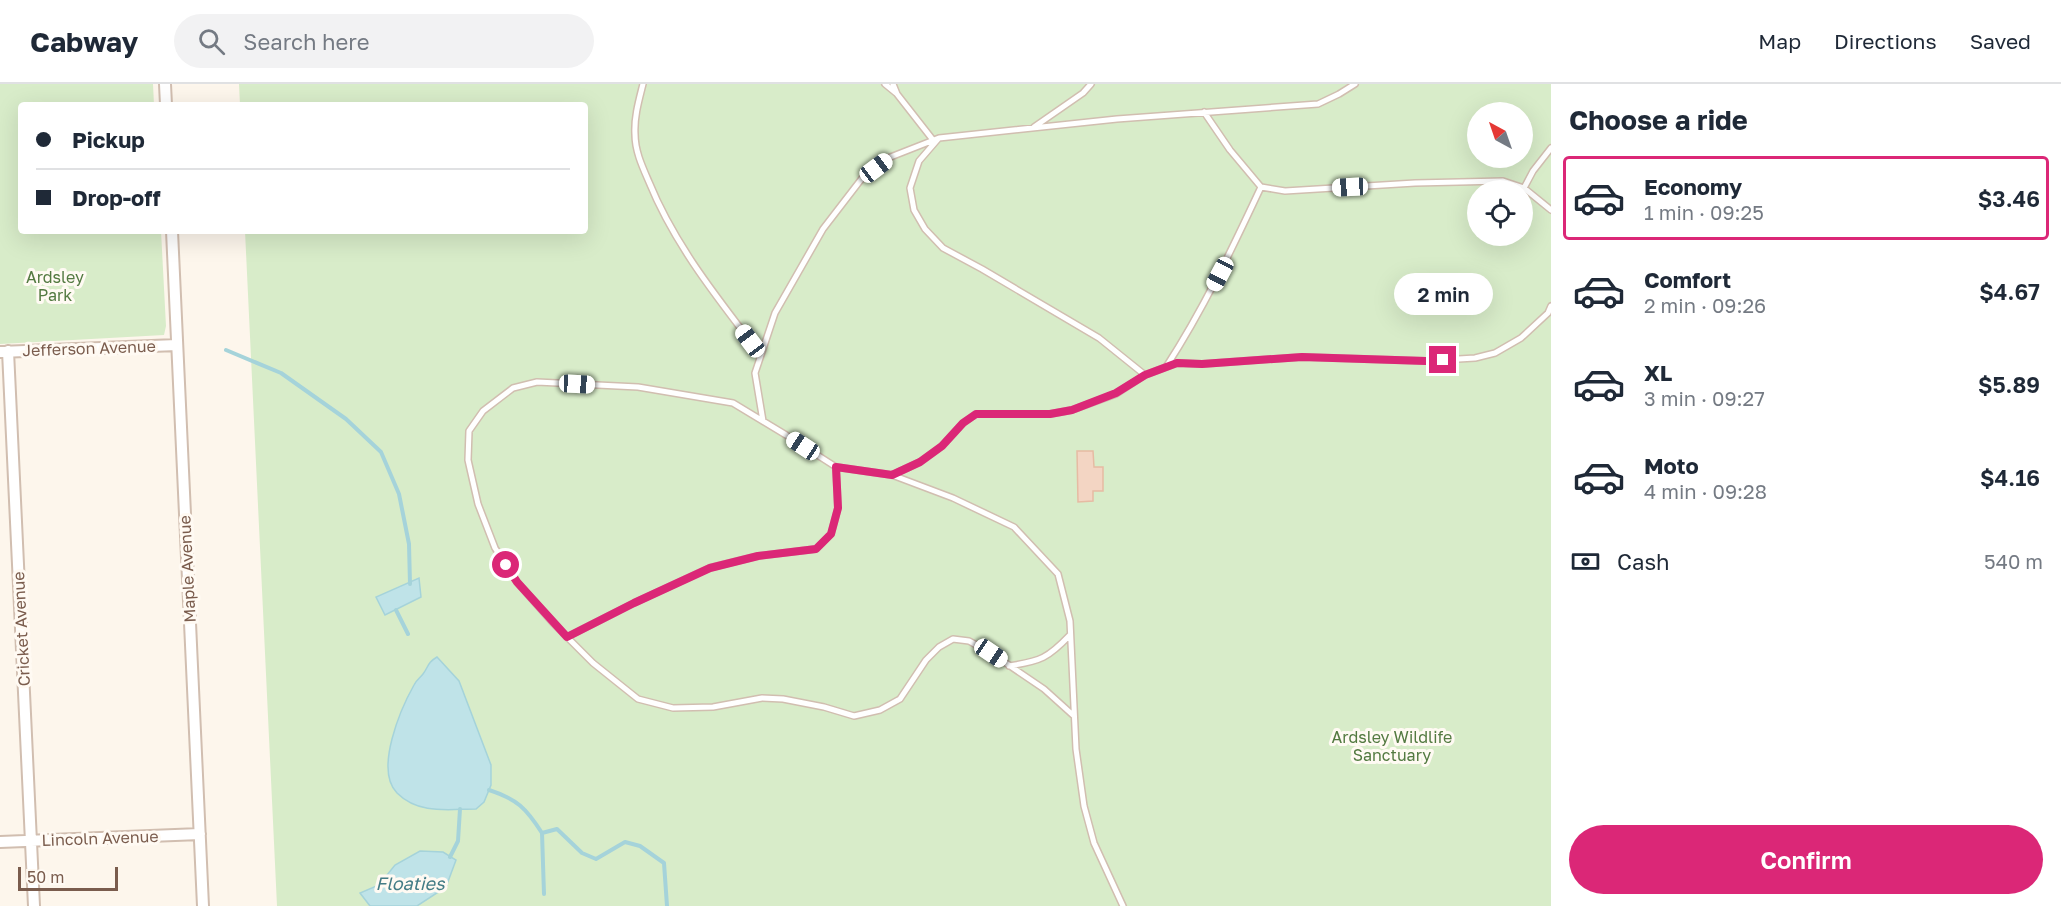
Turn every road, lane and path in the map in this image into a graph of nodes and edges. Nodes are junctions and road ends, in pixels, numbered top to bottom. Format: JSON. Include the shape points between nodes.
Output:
{"nodes":[{"id":1,"x":165,"y":84,"type":"edge"},
{"id":2,"x":643,"y":84,"type":"edge"},
{"id":3,"x":885,"y":84,"type":"edge"},
{"id":4,"x":893,"y":84,"type":"edge"},
{"id":5,"x":1090,"y":84,"type":"edge"},
{"id":6,"x":1355,"y":84,"type":"edge"},
{"id":7,"x":897,"y":94,"type":"junction"},
{"id":8,"x":166,"y":102,"type":"edge"},
{"id":9,"x":1204,"y":112,"type":"junction"},
{"id":10,"x":1032,"y":128,"type":"junction"},
{"id":11,"x":936,"y":139,"type":"junction"},
{"id":12,"x":1551,"y":148,"type":"edge"},
{"id":13,"x":1528,"y":180,"type":"edge"},
{"id":14,"x":1467,"y":182,"type":"edge"},
{"id":15,"x":1261,"y":187,"type":"junction"},
{"id":16,"x":1533,"y":195,"type":"edge"},
{"id":17,"x":1551,"y":210,"type":"edge"},
{"id":18,"x":172,"y":234,"type":"edge"},
{"id":19,"x":1551,"y":306,"type":"edge"},
{"id":20,"x":177,"y":345,"type":"junction"},
{"id":21,"x":4,"y":352,"type":"edge"},
{"id":22,"x":761,"y":355,"type":"junction"},
{"id":23,"x":1166,"y":367,"type":"junction"},
{"id":24,"x":1145,"y":375,"type":"junction"},
{"id":25,"x":763,"y":421,"type":"junction"},
{"id":26,"x":836,"y":467,"type":"junction"},
{"id":27,"x":892,"y":475,"type":"junction"},
{"id":28,"x":1070,"y":635,"type":"junction"},
{"id":29,"x":567,"y":637,"type":"junction"},
{"id":30,"x":1009,"y":666,"type":"junction"},
{"id":31,"x":1074,"y":716,"type":"junction"},
{"id":32,"x":200,"y":834,"type":"junction"},
{"id":33,"x":31,"y":840,"type":"junction"},
{"id":34,"x":0,"y":842,"type":"edge"},
{"id":35,"x":34,"y":906,"type":"edge"},
{"id":36,"x":203,"y":906,"type":"edge"},
{"id":37,"x":1123,"y":906,"type":"edge"}],
"edges":[{"from":1,"to":8,"type":"street"},
{"from":2,"to":22,"type":"lane","via":[[635,134],[639,158],[653,192],[696,269]]},
{"from":3,"to":7,"type":"lane"},
{"from":4,"to":7,"type":"lane"},
{"from":5,"to":10,"type":"lane"},
{"from":6,"to":9,"type":"lane","via":[[1318,104]]},
{"from":7,"to":11,"type":"lane"},
{"from":9,"to":10,"type":"lane"},
{"from":9,"to":15,"type":"lane"},
{"from":10,"to":11,"type":"lane"},
{"from":11,"to":22,"type":"lane","via":[[888,158],[863,177],[824,229],[775,313]]},
{"from":11,"to":24,"type":"lane","via":[[919,161],[910,188],[914,210],[925,229],[943,248],[1099,338]]},
{"from":12,"to":13,"type":"lane"},
{"from":14,"to":15,"type":"lane","via":[[1285,191]]},
{"from":15,"to":23,"type":"lane","via":[[1192,327]]},
{"from":16,"to":17,"type":"lane"},
{"from":18,"to":20,"type":"street","name":"Maple Avenue"},
{"from":19,"to":23,"type":"lane","via":[[1521,338],[1495,353],[1475,358],[1426,361],[1302,357],[1177,363]]},
{"from":20,"to":21,"type":"street","name":"Jefferson Avenue"},
{"from":20,"to":32,"type":"street","name":"Maple Avenue"},
{"from":21,"to":33,"type":"street","name":"Cricket Avenue"},
{"from":22,"to":25,"type":"lane","via":[[754,373]]},
{"from":23,"to":24,"type":"lane"},
{"from":24,"to":27,"type":"lane","via":[[1116,393],[1072,410],[1050,414],[976,414],[920,462]]},
{"from":25,"to":26,"type":"lane"},
{"from":25,"to":29,"type":"lane","via":[[733,403],[638,387],[537,382],[513,388],[483,411],[469,431],[468,460],[478,504],[495,548],[517,582]]},
{"from":26,"to":27,"type":"lane"},
{"from":26,"to":29,"type":"lane","via":[[838,508],[831,534],[816,549],[758,556],[710,568]]},
{"from":27,"to":28,"type":"lane","via":[[1014,527],[1058,574]]},
{"from":28,"to":30,"type":"lane","via":[[1052,653]]},
{"from":28,"to":31,"type":"lane"},
{"from":29,"to":30,"type":"lane","via":[[638,699],[673,708],[714,707],[762,698],[824,707],[854,716],[880,710],[900,699],[926,660],[953,639],[969,641]]},
{"from":30,"to":31,"type":"lane","via":[[1044,689]]},
{"from":31,"to":37,"type":"lane","via":[[1084,806],[1094,843]]},
{"from":32,"to":33,"type":"street","name":"Lincoln Avenue"},
{"from":32,"to":36,"type":"street","name":"Maple Avenue"},
{"from":33,"to":34,"type":"street","name":"Lincoln Avenue"},
{"from":33,"to":35,"type":"street","name":"Cricket Avenue"}]}
